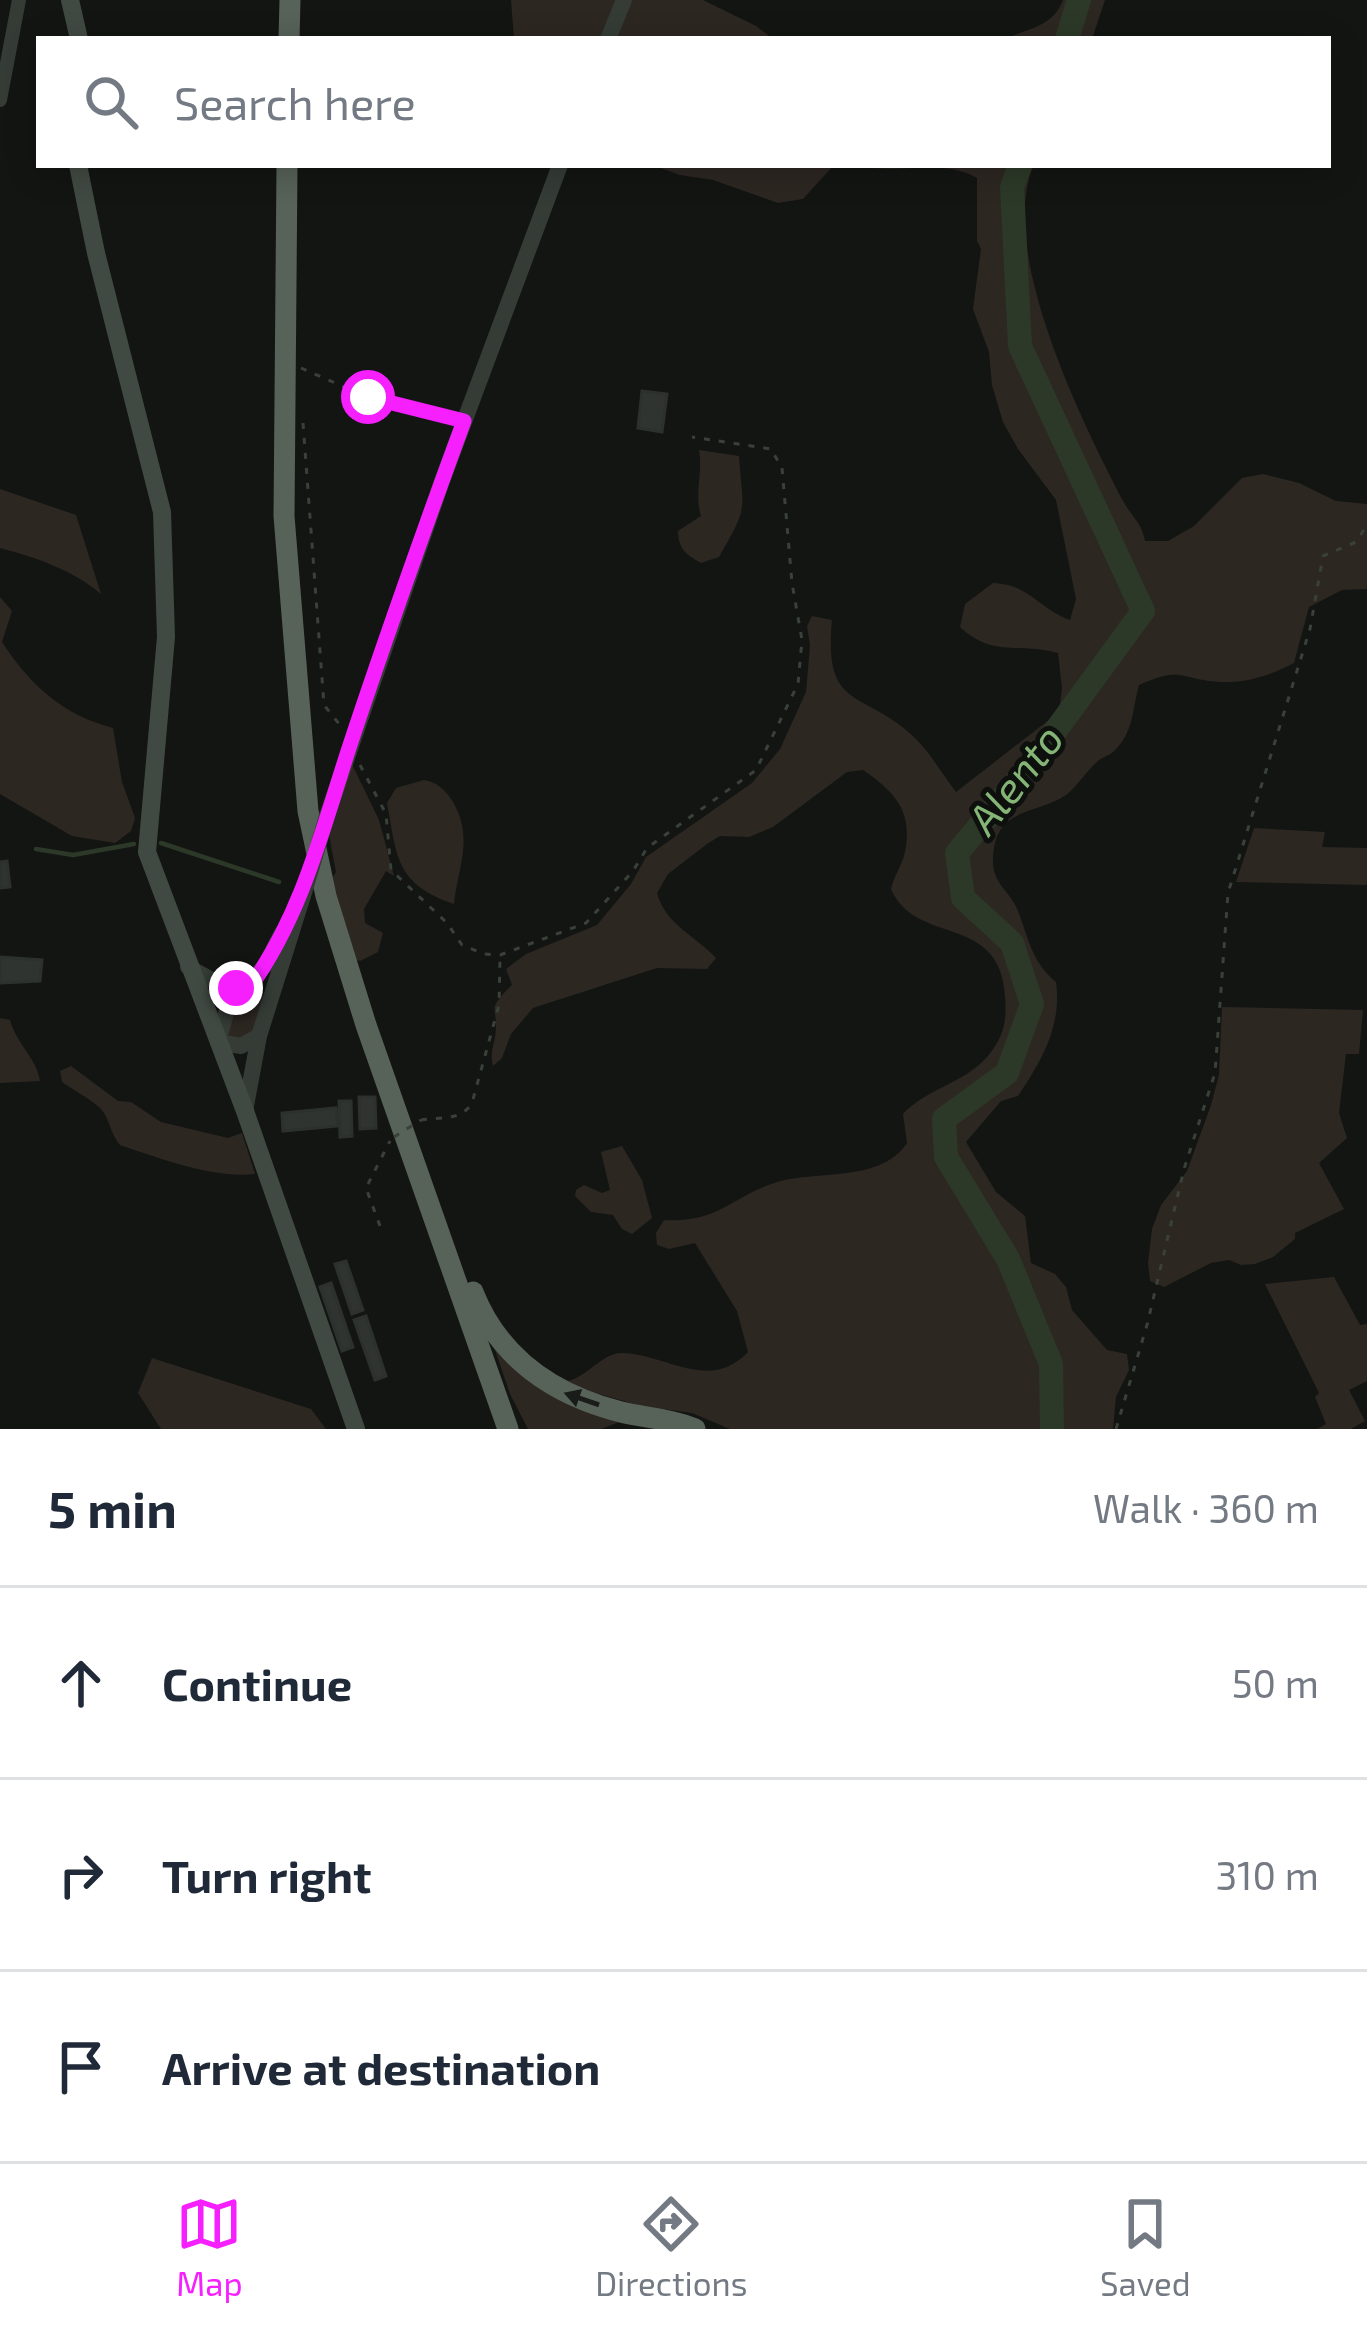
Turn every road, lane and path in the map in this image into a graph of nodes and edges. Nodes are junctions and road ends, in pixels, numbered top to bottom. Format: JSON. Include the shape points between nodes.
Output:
{"nodes":[{"id":1,"x":19,"y":0,"type":"edge"},
{"id":2,"x":70,"y":0,"type":"edge"},
{"id":3,"x":290,"y":0,"type":"edge"},
{"id":4,"x":624,"y":0,"type":"edge"},
{"id":5,"x":78,"y":36,"type":"edge"},
{"id":6,"x":289,"y":36,"type":"edge"},
{"id":7,"x":609,"y":36,"type":"edge"},
{"id":8,"x":0,"y":100,"type":"edge"},
{"id":9,"x":79,"y":168,"type":"edge"},
{"id":10,"x":287,"y":168,"type":"edge"},
{"id":11,"x":559,"y":168,"type":"edge"},
{"id":12,"x":300,"y":379,"type":"dead end"},
{"id":13,"x":303,"y":414,"type":"dead end"},
{"id":14,"x":464,"y":421,"type":"junction"},
{"id":15,"x":692,"y":437,"type":"dead end"},
{"id":16,"x":1367,"y":525,"type":"edge"},
{"id":17,"x":352,"y":741,"type":"junction"},
{"id":18,"x":306,"y":886,"type":"junction"},
{"id":19,"x":500,"y":955,"type":"junction"},
{"id":20,"x":188,"y":967,"type":"junction"},
{"id":21,"x":250,"y":987,"type":"junction"},
{"id":22,"x":259,"y":1036,"type":"junction"},
{"id":23,"x":218,"y":1042,"type":"junction"},
{"id":24,"x":245,"y":1111,"type":"junction"},
{"id":25,"x":423,"y":1186,"type":"junction"},
{"id":26,"x":380,"y":1226,"type":"dead end"},
{"id":27,"x":356,"y":1429,"type":"edge"},
{"id":28,"x":508,"y":1429,"type":"edge"},
{"id":29,"x":628,"y":1429,"type":"edge"},
{"id":30,"x":664,"y":1429,"type":"edge"},
{"id":31,"x":695,"y":1429,"type":"edge"},
{"id":32,"x":1116,"y":1429,"type":"edge"}],
"edges":[{"from":1,"to":8,"type":"street"},
{"from":2,"to":5,"type":"main road"},
{"from":3,"to":6,"type":"highway"},
{"from":4,"to":7,"type":"street"},
{"from":9,"to":20,"type":"main road","via":[[162,512],[166,637],[147,852]]},
{"from":10,"to":25,"type":"highway","via":[[284,516],[308,811],[339,939]]},
{"from":11,"to":14,"type":"street"},
{"from":12,"to":14,"type":"path","via":[[299,367],[368,397]]},
{"from":13,"to":17,"type":"path","via":[[324,705]]},
{"from":14,"to":17,"type":"street"},
{"from":15,"to":19,"type":"path","via":[[772,449],[782,468],[802,640],[798,683],[756,770],[646,848],[586,923]]},
{"from":16,"to":32,"type":"path","via":[[1356,542],[1323,556],[1310,629],[1228,893],[1215,1073]]},
{"from":17,"to":18,"type":"street","bridge":true},
{"from":17,"to":19,"type":"path","via":[[386,814],[392,870],[462,946]]},
{"from":18,"to":21,"type":"street"},
{"from":18,"to":22,"type":"street"},
{"from":19,"to":26,"type":"path","bridge":true,"via":[[500,1005],[472,1103],[392,1139],[366,1188]]},
{"from":20,"to":21,"type":"street","via":[[224,987]]},
{"from":20,"to":23,"type":"main road"},
{"from":21,"to":23,"type":"street","via":[[226,1013]]},
{"from":22,"to":23,"type":"street","via":[[242,1046]]},
{"from":22,"to":24,"type":"street"},
{"from":23,"to":24,"type":"main road"},
{"from":24,"to":27,"type":"main road"},
{"from":25,"to":28,"type":"highway"},
{"from":31,"to":25,"type":"highway","one_way":true,"via":[[577,1399],[515,1357],[478,1305],[439,1204]]},
{"from":29,"to":30,"type":"highway"}]}
